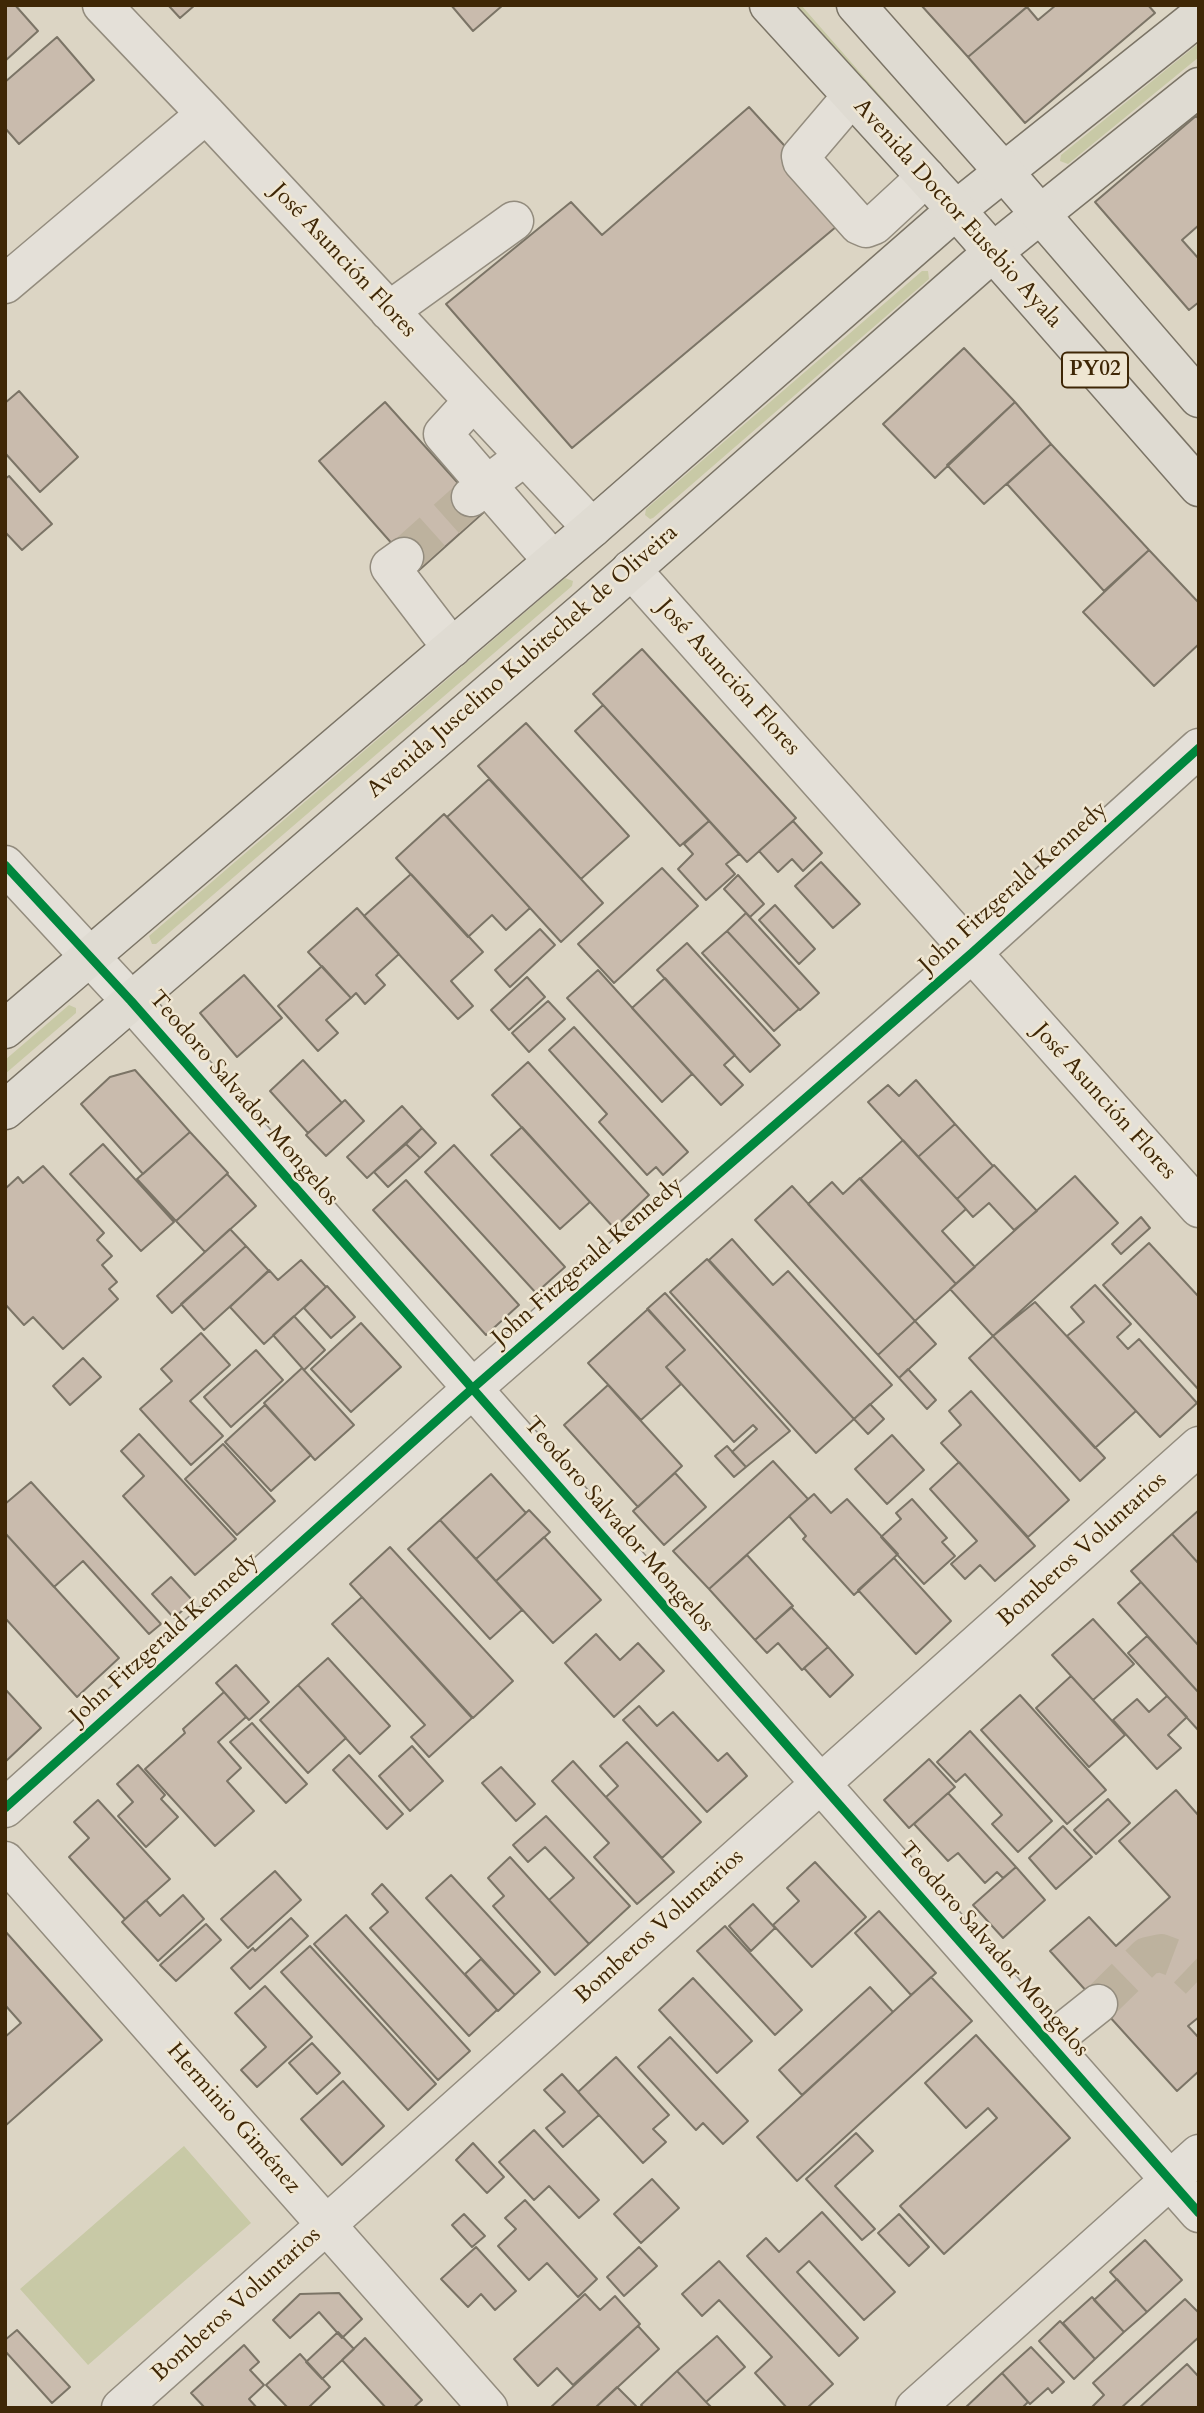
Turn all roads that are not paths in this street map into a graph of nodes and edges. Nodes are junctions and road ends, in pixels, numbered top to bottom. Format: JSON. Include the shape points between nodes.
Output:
{"nodes":[{"id":1,"x":769,"y":5,"type":"edge"},
{"id":2,"x":856,"y":5,"type":"edge"},
{"id":3,"x":113,"y":9,"type":"edge"},
{"id":4,"x":1199,"y":16,"type":"edge"},
{"id":5,"x":1199,"y":87,"type":"edge"},
{"id":6,"x":852,"y":96,"type":"junction"},
{"id":7,"x":206,"y":114,"type":"junction"},
{"id":8,"x":1003,"y":172,"type":"junction"},
{"id":9,"x":926,"y":177,"type":"junction"},
{"id":10,"x":956,"y":210,"type":"junction"},
{"id":11,"x":1040,"y":213,"type":"junction"},
{"id":12,"x":514,"y":221,"type":"dead end"},
{"id":13,"x":992,"y":253,"type":"junction"},
{"id":14,"x":5,"y":284,"type":"edge"},
{"id":15,"x":389,"y":311,"type":"junction"},
{"id":16,"x":1199,"y":398,"type":"edge"},
{"id":17,"x":473,"y":401,"type":"junction"},
{"id":18,"x":525,"y":456,"type":"junction"},
{"id":19,"x":1199,"y":488,"type":"edge"},
{"id":20,"x":479,"y":491,"type":"junction"},
{"id":21,"x":592,"y":528,"type":"junction"},
{"id":22,"x":404,"y":557,"type":"tunnel mouth"},
{"id":23,"x":553,"y":561,"type":"junction"},
{"id":24,"x":632,"y":569,"type":"junction"},
{"id":25,"x":452,"y":648,"type":"junction"},
{"id":26,"x":1199,"y":748,"type":"edge"},
{"id":27,"x":5,"y":865,"type":"edge"},
{"id":28,"x":972,"y":953,"type":"junction"},
{"id":29,"x":91,"y":957,"type":"junction"},
{"id":30,"x":131,"y":1001,"type":"junction"},
{"id":31,"x":5,"y":1029,"type":"edge"},
{"id":32,"x":5,"y":1110,"type":"edge"},
{"id":33,"x":1199,"y":1208,"type":"edge"},
{"id":34,"x":472,"y":1388,"type":"junction"},
{"id":35,"x":1199,"y":1446,"type":"edge"},
{"id":36,"x":821,"y":1784,"type":"junction"},
{"id":37,"x":5,"y":1808,"type":"edge"},
{"id":38,"x":5,"y":1861,"type":"edge"},
{"id":39,"x":1098,"y":2004,"type":"tunnel mouth"},
{"id":40,"x":1049,"y":2043,"type":"junction"},
{"id":41,"x":1199,"y":2154,"type":"edge"},
{"id":42,"x":1170,"y":2180,"type":"junction"},
{"id":43,"x":1199,"y":2213,"type":"edge"},
{"id":44,"x":326,"y":2225,"type":"junction"},
{"id":45,"x":121,"y":2408,"type":"edge"},
{"id":46,"x":488,"y":2408,"type":"edge"},
{"id":47,"x":915,"y":2408,"type":"edge"}],
"edges":[{"from":1,"to":6,"type":"main road","name":"Avenida Doctor Eusebio Ayala","number":"PY02"},
{"from":2,"to":8,"type":"main road","number":"PY02"},
{"from":3,"to":7,"type":"street","name":"José Asunción Flores"},
{"from":4,"to":8,"type":"main road"},
{"from":5,"to":11,"type":"main road","name":"Avenida Juscelino Kubitschek de Oliveira"},
{"from":6,"to":9,"type":"main road","name":"Avenida Doctor Eusebio Ayala","number":"PY02"},
{"from":6,"to":9,"type":"street","via":[[801,156],[859,225],[874,225]]},
{"from":7,"to":14,"type":"street"},
{"from":7,"to":15,"type":"street","name":"José Asunción Flores"},
{"from":8,"to":10,"type":"main road"},
{"from":8,"to":11,"type":"main road","number":"PY02"},
{"from":9,"to":10,"type":"main road","name":"Avenida Doctor Eusebio Ayala","number":"PY02"},
{"from":10,"to":13,"type":"main road","name":"Avenida Doctor Eusebio Ayala","number":"PY02"},
{"from":10,"to":21,"type":"main road"},
{"from":11,"to":13,"type":"main road","name":"Avenida Juscelino Kubitschek de Oliveira"},
{"from":11,"to":16,"type":"main road","number":"PY02"},
{"from":12,"to":15,"type":"street"},
{"from":13,"to":19,"type":"main road","name":"Avenida Doctor Eusebio Ayala","number":"PY02"},
{"from":13,"to":24,"type":"main road","name":"Avenida Juscelino Kubitschek de Oliveira"},
{"from":15,"to":17,"type":"street","name":"José Asunción Flores"},
{"from":17,"to":18,"type":"street","name":"José Asunción Flores"},
{"from":17,"to":20,"type":"street","via":[[443,434]]},
{"from":18,"to":20,"type":"street"},
{"from":18,"to":21,"type":"street","name":"José Asunción Flores"},
{"from":20,"to":23,"type":"street"},
{"from":21,"to":23,"type":"main road"},
{"from":21,"to":24,"type":"main road","name":"José Asunción Flores"},
{"from":22,"to":25,"type":"street","via":[[390,567]]},
{"from":23,"to":25,"type":"main road"},
{"from":24,"to":28,"type":"street","name":"José Asunción Flores"},
{"from":24,"to":30,"type":"main road","name":"Avenida Juscelino Kubitschek de Oliveira"},
{"from":25,"to":29,"type":"main road"},
{"from":26,"to":28,"type":"street","name":"John Fitzgerald Kennedy"},
{"from":27,"to":29,"type":"street","name":"Teodoro Salvador Mongelos"},
{"from":28,"to":33,"type":"street","name":"José Asunción Flores"},
{"from":28,"to":34,"type":"street","name":"John Fitzgerald Kennedy"},
{"from":29,"to":30,"type":"street","name":"Teodoro Salvador Mongelos"},
{"from":29,"to":31,"type":"main road"},
{"from":30,"to":32,"type":"main road","name":"Avenida Juscelino Kubitschek de Oliveira"},
{"from":30,"to":34,"type":"street","name":"Teodoro Salvador Mongelos"},
{"from":34,"to":36,"type":"street","name":"Teodoro Salvador Mongelos"},
{"from":34,"to":37,"type":"street","name":"John Fitzgerald Kennedy"},
{"from":35,"to":36,"type":"street","name":"Bomberos Voluntarios"},
{"from":36,"to":40,"type":"street","name":"Teodoro Salvador Mongelos"},
{"from":36,"to":44,"type":"street","name":"Bomberos Voluntarios"},
{"from":38,"to":44,"type":"street","name":"Herminio Giménez"},
{"from":39,"to":40,"type":"street"},
{"from":40,"to":42,"type":"street","name":"Teodoro Salvador Mongelos"},
{"from":41,"to":42,"type":"street"},
{"from":42,"to":43,"type":"street","name":"Teodoro Salvador Mongelos"},
{"from":42,"to":47,"type":"street"},
{"from":44,"to":45,"type":"street","name":"Bomberos Voluntarios"},
{"from":44,"to":46,"type":"street","name":"Herminio Giménez"}]}
